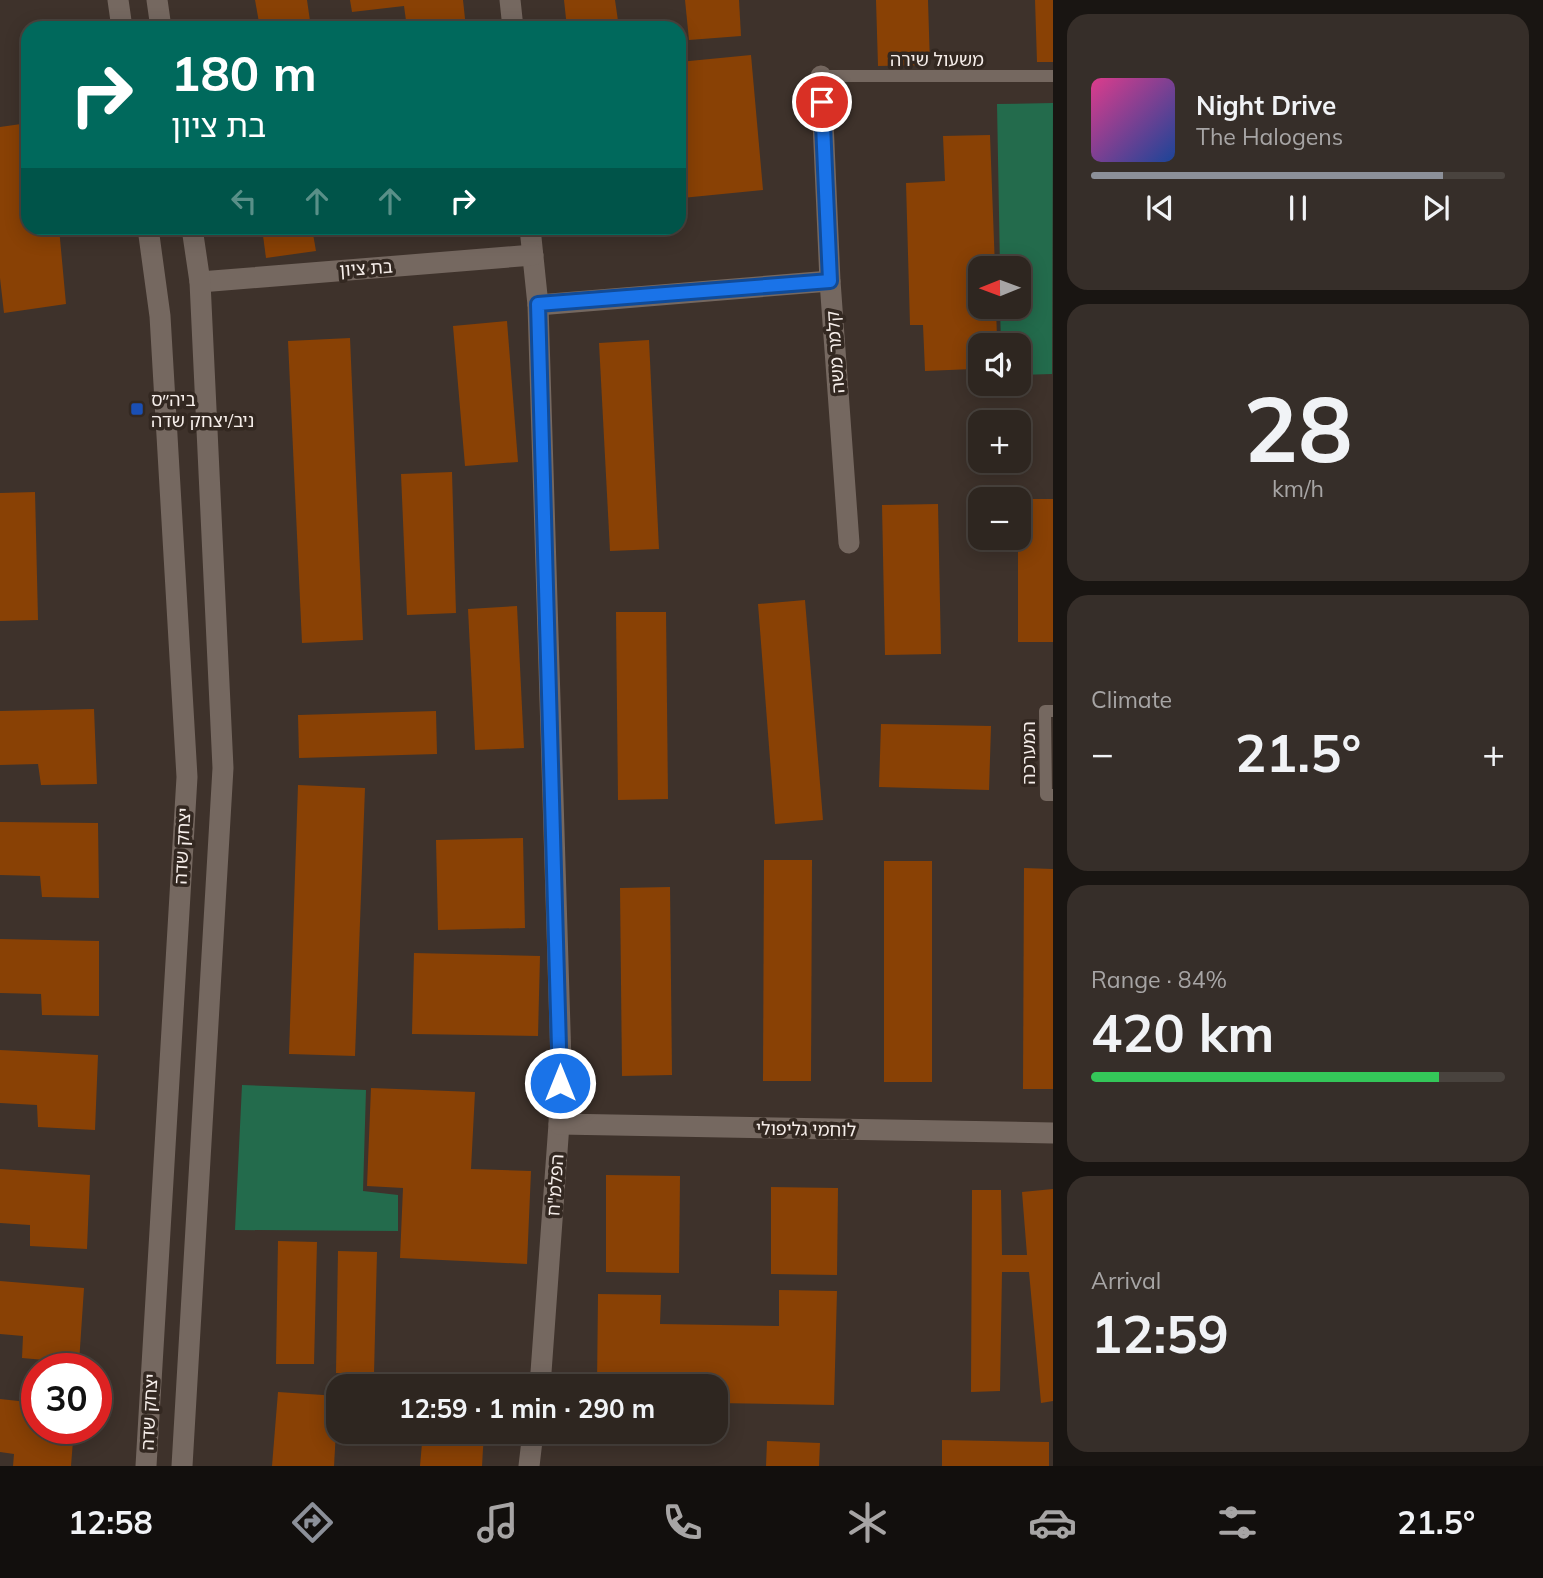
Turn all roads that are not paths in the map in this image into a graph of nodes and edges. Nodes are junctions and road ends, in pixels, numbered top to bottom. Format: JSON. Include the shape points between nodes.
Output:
{"nodes":[{"id":1,"x":118,"y":0,"type":"edge"},
{"id":2,"x":157,"y":0,"type":"edge"},
{"id":3,"x":510,"y":0,"type":"edge"},
{"id":4,"x":120,"y":21,"type":"edge"},
{"id":5,"x":160,"y":21,"type":"edge"},
{"id":6,"x":512,"y":21,"type":"edge"},
{"id":7,"x":821,"y":76,"type":"joint"},
{"id":8,"x":1053,"y":76,"type":"edge"},
{"id":9,"x":149,"y":235,"type":"edge"},
{"id":10,"x":193,"y":235,"type":"edge"},
{"id":11,"x":531,"y":235,"type":"edge"},
{"id":12,"x":533,"y":255,"type":"junction"},
{"id":13,"x":830,"y":281,"type":"junction"},
{"id":14,"x":200,"y":282,"type":"junction"},
{"id":15,"x":538,"y":304,"type":"junction"},
{"id":16,"x":849,"y":543,"type":"dead end"},
{"id":17,"x":1053,"y":711,"type":"edge"},
{"id":18,"x":1053,"y":794,"type":"edge"},
{"id":19,"x":559,"y":1124,"type":"junction"},
{"id":20,"x":1053,"y":1133,"type":"edge"},
{"id":21,"x":541,"y":1374,"type":"edge"},
{"id":22,"x":531,"y":1444,"type":"edge"},
{"id":23,"x":146,"y":1466,"type":"edge"},
{"id":24,"x":182,"y":1466,"type":"edge"},
{"id":25,"x":528,"y":1466,"type":"edge"}],
"edges":[{"from":1,"to":4,"type":"street"},
{"from":2,"to":5,"type":"street"},
{"from":3,"to":6,"type":"street"},
{"from":7,"to":8,"type":"lane","name":"משעול שירה"},
{"from":7,"to":13,"type":"street","name":"קלמר משה"},
{"from":9,"to":23,"type":"street","name":"יצחק שדה","via":[[160,316],[187,777]]},
{"from":10,"to":14,"type":"street","name":"יצחק שדה"},
{"from":11,"to":12,"type":"street","name":"הפלמ\"ח"},
{"from":12,"to":14,"type":"street","name":"בת ציון"},
{"from":12,"to":15,"type":"street","name":"הפלמ\"ח"},
{"from":13,"to":15,"type":"street"},
{"from":13,"to":16,"type":"street","name":"קלמר משה"},
{"from":14,"to":24,"type":"street","name":"יצחק שדה","via":[[223,768]]},
{"from":15,"to":19,"type":"street","name":"הפלמ\"ח","via":[[561,1048]]},
{"from":17,"to":18,"type":"lane","name":"המערכה","via":[[1045,711],[1046,794]]},
{"from":19,"to":20,"type":"street","name":"לוחמי גליפולי"},
{"from":19,"to":21,"type":"street","name":"הפלמ\"ח"},
{"from":22,"to":25,"type":"street"}]}
